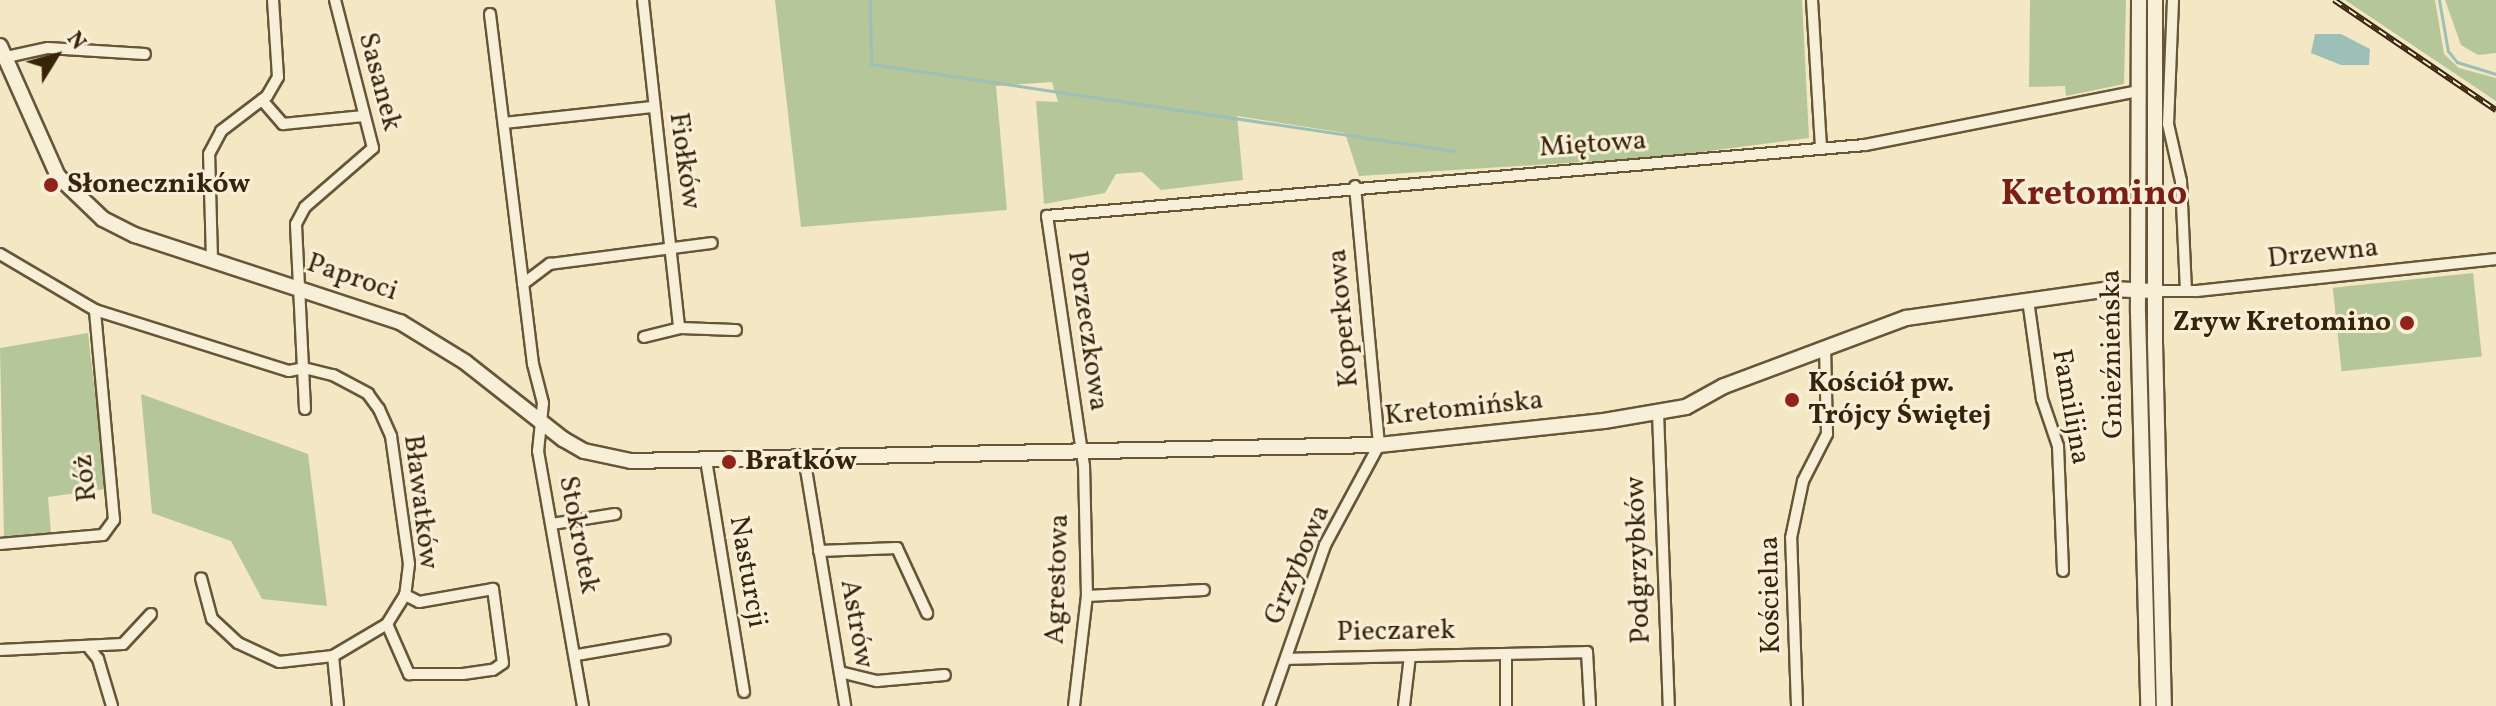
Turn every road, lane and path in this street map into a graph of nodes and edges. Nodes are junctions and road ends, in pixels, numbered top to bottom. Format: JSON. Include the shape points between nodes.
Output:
{"nodes":[{"id":1,"x":273,"y":0,"type":"edge"},
{"id":2,"x":335,"y":0,"type":"edge"},
{"id":3,"x":643,"y":0,"type":"edge"},
{"id":4,"x":1812,"y":0,"type":"edge"},
{"id":5,"x":2139,"y":0,"type":"edge"},
{"id":6,"x":2155,"y":0,"type":"edge"},
{"id":7,"x":2173,"y":0,"type":"edge"},
{"id":8,"x":490,"y":14,"type":"dead end"},
{"id":9,"x":2,"y":54,"type":"edge"},
{"id":10,"x":145,"y":54,"type":"dead end"},
{"id":11,"x":2138,"y":91,"type":"junction"},
{"id":12,"x":262,"y":100,"type":"junction"},
{"id":13,"x":652,"y":107,"type":"junction"},
{"id":14,"x":364,"y":116,"type":"junction"},
{"id":15,"x":504,"y":123,"type":"junction"},
{"id":16,"x":1821,"y":149,"type":"junction"},
{"id":17,"x":1355,"y":186,"type":"junction"},
{"id":18,"x":1047,"y":216,"type":"joint"},
{"id":19,"x":712,"y":243,"type":"dead end"},
{"id":20,"x":667,"y":251,"type":"junction"},
{"id":21,"x":0,"y":254,"type":"edge"},
{"id":22,"x":212,"y":259,"type":"junction"},
{"id":23,"x":2496,"y":259,"type":"edge"},
{"id":24,"x":523,"y":284,"type":"junction"},
{"id":25,"x":300,"y":288,"type":"junction"},
{"id":26,"x":2138,"y":288,"type":"junction"},
{"id":27,"x":2186,"y":290,"type":"junction"},
{"id":28,"x":2154,"y":291,"type":"junction"},
{"id":29,"x":2028,"y":300,"type":"junction"},
{"id":30,"x":95,"y":310,"type":"junction"},
{"id":31,"x":679,"y":328,"type":"junction"},
{"id":32,"x":736,"y":330,"type":"dead end"},
{"id":33,"x":644,"y":337,"type":"dead end"},
{"id":34,"x":1825,"y":347,"type":"junction"},
{"id":35,"x":304,"y":368,"type":"junction"},
{"id":36,"x":305,"y":409,"type":"dead end"},
{"id":37,"x":1658,"y":412,"type":"junction"},
{"id":38,"x":540,"y":424,"type":"junction"},
{"id":39,"x":1379,"y":445,"type":"junction"},
{"id":40,"x":1081,"y":453,"type":"junction"},
{"id":41,"x":804,"y":457,"type":"junction"},
{"id":42,"x":758,"y":459,"type":"joint"},
{"id":43,"x":706,"y":460,"type":"junction"},
{"id":44,"x":615,"y":514,"type":"dead end"},
{"id":45,"x":552,"y":524,"type":"junction"},
{"id":46,"x":0,"y":544,"type":"edge"},
{"id":47,"x":819,"y":551,"type":"junction"},
{"id":48,"x":2063,"y":571,"type":"dead end"},
{"id":49,"x":201,"y":578,"type":"dead end"},
{"id":50,"x":1204,"y":590,"type":"dead end"},
{"id":51,"x":405,"y":595,"type":"junction"},
{"id":52,"x":1087,"y":596,"type":"junction"},
{"id":53,"x":927,"y":613,"type":"dead end"},
{"id":54,"x":151,"y":614,"type":"dead end"},
{"id":55,"x":387,"y":624,"type":"junction"},
{"id":56,"x":665,"y":640,"type":"dead end"},
{"id":57,"x":90,"y":649,"type":"junction"},
{"id":58,"x":0,"y":650,"type":"edge"},
{"id":59,"x":1506,"y":654,"type":"junction"},
{"id":60,"x":577,"y":655,"type":"junction"},
{"id":61,"x":333,"y":656,"type":"junction"},
{"id":62,"x":1410,"y":656,"type":"junction"},
{"id":63,"x":1286,"y":659,"type":"junction"},
{"id":64,"x":840,"y":672,"type":"junction"},
{"id":65,"x":945,"y":675,"type":"dead end"},
{"id":66,"x":744,"y":692,"type":"dead end"},
{"id":67,"x":1590,"y":705,"type":"edge"},
{"id":68,"x":112,"y":706,"type":"edge"},
{"id":69,"x":338,"y":706,"type":"edge"},
{"id":70,"x":583,"y":706,"type":"edge"},
{"id":71,"x":845,"y":706,"type":"edge"},
{"id":72,"x":1074,"y":706,"type":"edge"},
{"id":73,"x":1269,"y":706,"type":"edge"},
{"id":74,"x":1404,"y":706,"type":"edge"},
{"id":75,"x":1506,"y":706,"type":"edge"},
{"id":76,"x":1669,"y":706,"type":"edge"},
{"id":77,"x":1797,"y":706,"type":"edge"},
{"id":78,"x":2148,"y":706,"type":"edge"},
{"id":79,"x":2164,"y":706,"type":"edge"}],
"edges":[{"from":1,"to":12,"type":"street","via":[[281,60],[278,77]]},
{"from":2,"to":14,"type":"street","name":"Sasanek"},
{"from":3,"to":13,"type":"street","name":"Fiołków"},
{"from":4,"to":16,"type":"street"},
{"from":5,"to":11,"type":"street","name":"Gnieźnieńska"},
{"from":6,"to":28,"type":"street","name":"Gnieźnieńska"},
{"from":7,"to":27,"type":"street","via":[[2168,124],[2181,181]]},
{"from":8,"to":15,"type":"street"},
{"from":9,"to":10,"type":"street","via":[[48,48]]},
{"from":9,"to":22,"type":"street","name":"Paproci","via":[[70,193],[135,235]]},
{"from":11,"to":16,"type":"street","name":"Miętowa","via":[[2028,109],[1973,127]]},
{"from":11,"to":26,"type":"street","name":"Gnieźnieńska"},
{"from":12,"to":14,"type":"street","via":[[283,124]]},
{"from":12,"to":22,"type":"street","via":[[221,131],[209,154]]},
{"from":13,"to":15,"type":"street"},
{"from":13,"to":20,"type":"street","name":"Fiołków","via":[[669,226]]},
{"from":14,"to":25,"type":"street","name":"Sasanek","via":[[373,148],[305,207],[296,224]]},
{"from":15,"to":24,"type":"street"},
{"from":16,"to":17,"type":"street","name":"Miętowa"},
{"from":17,"to":18,"type":"street","name":"Miętowa"},
{"from":17,"to":39,"type":"street","name":"Koperkowa"},
{"from":18,"to":40,"type":"street","name":"Porzeczkowa"},
{"from":19,"to":20,"type":"street"},
{"from":20,"to":24,"type":"street","via":[[550,264]]},
{"from":20,"to":31,"type":"street","name":"Fiołków"},
{"from":21,"to":30,"type":"street"},
{"from":22,"to":25,"type":"street","name":"Paproci"},
{"from":23,"to":27,"type":"street","name":"Drzewna"},
{"from":24,"to":38,"type":"street","via":[[543,403]]},
{"from":25,"to":35,"type":"street"},
{"from":25,"to":38,"type":"street","name":"Paproci","via":[[369,308],[431,338]]},
{"from":26,"to":28,"type":"street","name":"Kretomińska"},
{"from":26,"to":29,"type":"street","name":"Kretomińska"},
{"from":26,"to":78,"type":"street","name":"Gnieźnieńska"},
{"from":27,"to":28,"type":"street","name":"Drzewna"},
{"from":28,"to":79,"type":"street","name":"Gnieźnieńska"},
{"from":29,"to":34,"type":"street","name":"Kretomińska","via":[[1906,318]]},
{"from":29,"to":48,"type":"street","name":"Familijna","via":[[2042,399],[2058,446]]},
{"from":30,"to":35,"type":"street","via":[[289,371]]},
{"from":30,"to":46,"type":"street","name":"Róż","via":[[114,520],[103,535]]},
{"from":31,"to":32,"type":"street"},
{"from":31,"to":33,"type":"street"},
{"from":34,"to":37,"type":"street","name":"Kretomińska","via":[[1724,386],[1686,407]]},
{"from":34,"to":77,"type":"street","name":"Kościelna","via":[[1827,434],[1803,481],[1791,538]]},
{"from":35,"to":36,"type":"street"},
{"from":35,"to":51,"type":"street","name":"Bławatków","via":[[349,381],[368,394],[386,425],[409,564]]},
{"from":37,"to":39,"type":"street","name":"Kretomińska"},
{"from":37,"to":76,"type":"street","name":"Podgrzybków"},
{"from":38,"to":43,"type":"street","name":"Paproci","via":[[606,458]]},
{"from":38,"to":45,"type":"street","name":"Stokrotek","via":[[538,451]]},
{"from":39,"to":40,"type":"street","name":"Kretomińska"},
{"from":39,"to":63,"type":"street","name":"Grzybowa","via":[[1325,545]]},
{"from":40,"to":41,"type":"street","name":"Kretomińska"},
{"from":40,"to":52,"type":"street","name":"Agrestowa"},
{"from":41,"to":42,"type":"street","name":"Kretomińska"},
{"from":41,"to":47,"type":"street","name":"Astrów"},
{"from":42,"to":43,"type":"street","name":"Paproci"},
{"from":43,"to":66,"type":"street","name":"Nasturcji"},
{"from":44,"to":45,"type":"street"},
{"from":45,"to":60,"type":"street","name":"Stokrotek"},
{"from":47,"to":53,"type":"street","name":"Astrów","via":[[897,548]]},
{"from":47,"to":64,"type":"street","name":"Astrów"},
{"from":49,"to":61,"type":"street","name":"Bławatków","via":[[212,619],[238,643],[288,663]]},
{"from":50,"to":52,"type":"street"},
{"from":51,"to":55,"type":"street","name":"Bławatków"},
{"from":51,"to":55,"type":"street","name":"Bławatków","via":[[419,602],[493,589],[503,663],[493,670],[463,674],[409,674]]},
{"from":52,"to":72,"type":"street","name":"Agrestowa"},
{"from":54,"to":57,"type":"street","via":[[123,644]]},
{"from":55,"to":61,"type":"street","name":"Bławatków"},
{"from":56,"to":60,"type":"street"},
{"from":57,"to":58,"type":"street"},
{"from":57,"to":68,"type":"street"},
{"from":59,"to":62,"type":"street","name":"Pieczarek"},
{"from":59,"to":67,"type":"street","name":"Pieczarek","via":[[1587,652]]},
{"from":59,"to":75,"type":"street"},
{"from":60,"to":70,"type":"street","name":"Stokrotek"},
{"from":61,"to":69,"type":"street"},
{"from":62,"to":63,"type":"street","name":"Pieczarek"},
{"from":62,"to":74,"type":"street"},
{"from":63,"to":73,"type":"street","name":"Grzybowa"},
{"from":64,"to":65,"type":"street","via":[[877,681]]},
{"from":64,"to":71,"type":"street","name":"Astrów"}]}
